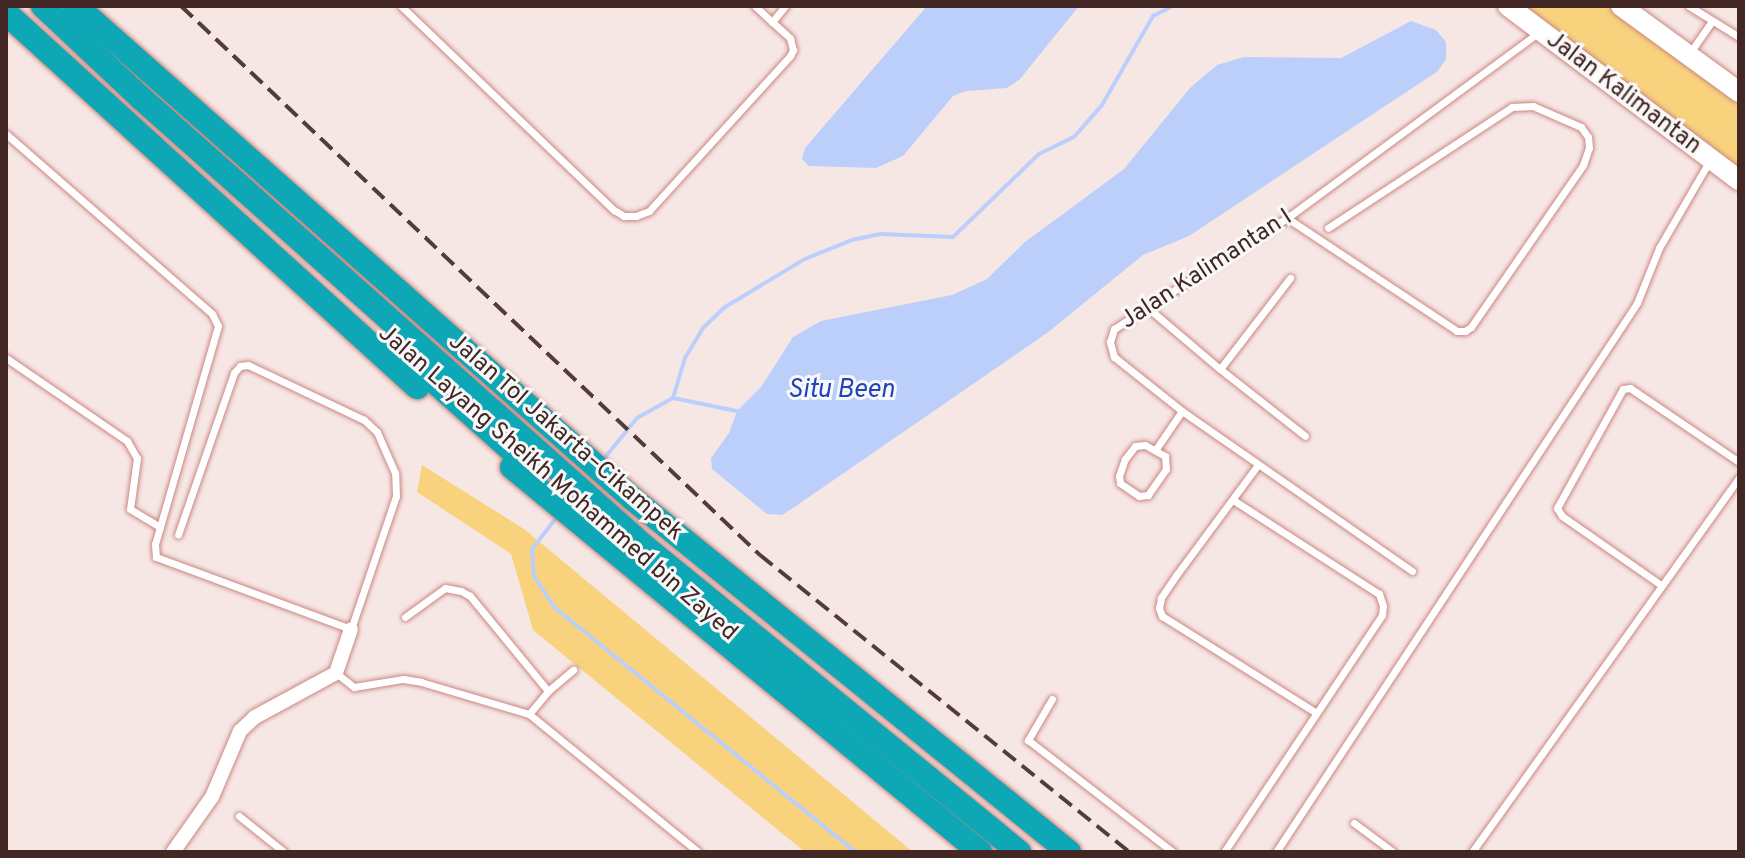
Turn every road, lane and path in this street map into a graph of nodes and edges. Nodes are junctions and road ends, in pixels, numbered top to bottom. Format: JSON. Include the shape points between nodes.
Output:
{"nodes":[{"id":1,"x":25,"y":6,"type":"edge"},
{"id":2,"x":43,"y":6,"type":"edge"},
{"id":3,"x":76,"y":6,"type":"edge"},
{"id":4,"x":401,"y":6,"type":"edge"},
{"id":5,"x":755,"y":6,"type":"edge"},
{"id":6,"x":785,"y":6,"type":"edge"},
{"id":7,"x":1508,"y":6,"type":"edge"},
{"id":8,"x":1621,"y":6,"type":"edge"},
{"id":9,"x":1689,"y":6,"type":"edge"},
{"id":10,"x":6,"y":13,"type":"edge"},
{"id":11,"x":772,"y":22,"type":"junction"},
{"id":12,"x":1711,"y":22,"type":"junction"},
{"id":13,"x":1540,"y":32,"type":"junction"},
{"id":14,"x":1739,"y":37,"type":"edge"},
{"id":15,"x":1687,"y":56,"type":"junction"},
{"id":16,"x":1739,"y":92,"type":"edge"},
{"id":17,"x":6,"y":134,"type":"edge"},
{"id":18,"x":1710,"y":159,"type":"junction"},
{"id":19,"x":1739,"y":180,"type":"edge"},
{"id":20,"x":1287,"y":218,"type":"junction"},
{"id":21,"x":1328,"y":228,"type":"dead end"},
{"id":22,"x":1290,"y":278,"type":"dead end"},
{"id":23,"x":1148,"y":308,"type":"junction"},
{"id":24,"x":6,"y":358,"type":"edge"},
{"id":25,"x":1220,"y":369,"type":"junction"},
{"id":26,"x":1182,"y":411,"type":"junction"},
{"id":27,"x":1305,"y":436,"type":"dead end"},
{"id":28,"x":1156,"y":449,"type":"junction"},
{"id":29,"x":1739,"y":462,"type":"edge"},
{"id":30,"x":1257,"y":466,"type":"junction"},
{"id":31,"x":1739,"y":477,"type":"edge"},
{"id":32,"x":1233,"y":500,"type":"junction"},
{"id":33,"x":160,"y":527,"type":"junction"},
{"id":34,"x":178,"y":535,"type":"dead end"},
{"id":35,"x":1412,"y":571,"type":"dead end"},
{"id":36,"x":1661,"y":585,"type":"junction"},
{"id":37,"x":405,"y":617,"type":"dead end"},
{"id":38,"x":351,"y":629,"type":"junction"},
{"id":39,"x":573,"y":670,"type":"dead end"},
{"id":40,"x":336,"y":673,"type":"junction"},
{"id":41,"x":548,"y":691,"type":"junction"},
{"id":42,"x":1052,"y":699,"type":"dead end"},
{"id":43,"x":1315,"y":712,"type":"junction"},
{"id":44,"x":529,"y":714,"type":"junction"},
{"id":45,"x":239,"y":816,"type":"dead end"},
{"id":46,"x":1354,"y":823,"type":"dead end"},
{"id":47,"x":173,"y":852,"type":"edge"},
{"id":48,"x":284,"y":852,"type":"edge"},
{"id":49,"x":698,"y":852,"type":"edge"},
{"id":50,"x":980,"y":852,"type":"edge"},
{"id":51,"x":994,"y":852,"type":"edge"},
{"id":52,"x":1019,"y":852,"type":"edge"},
{"id":53,"x":1069,"y":852,"type":"edge"},
{"id":54,"x":1173,"y":852,"type":"edge"},
{"id":55,"x":1224,"y":852,"type":"edge"},
{"id":56,"x":1276,"y":852,"type":"edge"},
{"id":57,"x":1393,"y":852,"type":"edge"},
{"id":58,"x":1472,"y":852,"type":"edge"}],
"edges":[{"from":1,"to":51,"type":"highway","name":"Jalan Layang Sheikh Mohammed bin Zayed","via":[[484,428]]},
{"from":2,"to":52,"type":"highway","name":"Jalan Layang Sheikh Mohammed bin Zayed","via":[[645,547]]},
{"from":3,"to":53,"type":"highway","name":"Jalan Tol Jakarta–Cikampek","via":[[633,499]]},
{"from":4,"to":11,"type":"lane","via":[[624,216],[649,211],[790,56],[790,38]]},
{"from":5,"to":11,"type":"lane"},
{"from":6,"to":11,"type":"lane"},
{"from":7,"to":13,"type":"street","name":"Jalan Kalimantan"},
{"from":8,"to":15,"type":"street"},
{"from":9,"to":12,"type":"lane"},
{"from":10,"to":50,"type":"highway","via":[[414,384]]},
{"from":12,"to":14,"type":"lane"},
{"from":12,"to":15,"type":"lane"},
{"from":13,"to":18,"type":"street","name":"Jalan Kalimantan"},
{"from":13,"to":20,"type":"lane","name":"Jalan Kalimantan I"},
{"from":15,"to":16,"type":"street"},
{"from":17,"to":33,"type":"lane","via":[[212,314],[218,326]]},
{"from":18,"to":19,"type":"street","name":"Jalan Kalimantan"},
{"from":18,"to":56,"type":"lane","via":[[1659,248],[1637,303]]},
{"from":20,"to":21,"type":"lane","via":[[1457,331],[1465,331],[1583,165],[1588,137],[1581,127],[1533,106],[1512,107]]},
{"from":20,"to":23,"type":"lane","name":"Jalan Kalimantan I"},
{"from":22,"to":25,"type":"lane"},
{"from":23,"to":25,"type":"lane"},
{"from":23,"to":26,"type":"lane","name":"Jalan Kalimantan I","via":[[1114,329],[1114,357]]},
{"from":24,"to":33,"type":"lane","via":[[127,441],[137,458],[130,509]]},
{"from":25,"to":27,"type":"lane"},
{"from":26,"to":28,"type":"lane"},
{"from":26,"to":30,"type":"lane","name":"Jalan Kalimantan I"},
{"from":28,"to":28,"type":"lane","via":[[1165,456],[1166,469],[1148,495],[1139,496],[1120,483],[1125,459],[1135,446]]},
{"from":29,"to":36,"type":"lane","via":[[1630,388],[1623,389],[1557,508]]},
{"from":30,"to":32,"type":"lane"},
{"from":30,"to":35,"type":"lane","name":"Jalan Kalimantan I"},
{"from":31,"to":36,"type":"lane"},
{"from":32,"to":43,"type":"lane","via":[[1379,594],[1382,615]]},
{"from":32,"to":43,"type":"lane","via":[[1161,598],[1162,616]]},
{"from":33,"to":38,"type":"lane","via":[[154,551],[164,563]]},
{"from":34,"to":38,"type":"lane","via":[[240,366],[248,365],[364,420],[377,432],[397,486]]},
{"from":36,"to":58,"type":"lane"},
{"from":37,"to":41,"type":"lane","via":[[445,588],[461,591]]},
{"from":38,"to":40,"type":"street"},
{"from":39,"to":41,"type":"lane"},
{"from":40,"to":44,"type":"lane","via":[[354,687],[403,679]]},
{"from":40,"to":47,"type":"street","via":[[255,717],[240,731],[212,797]]},
{"from":41,"to":44,"type":"lane"},
{"from":42,"to":54,"type":"lane","via":[[1028,740]]},
{"from":43,"to":55,"type":"lane"},
{"from":44,"to":49,"type":"lane"},
{"from":45,"to":48,"type":"lane"},
{"from":46,"to":57,"type":"lane"}]}
